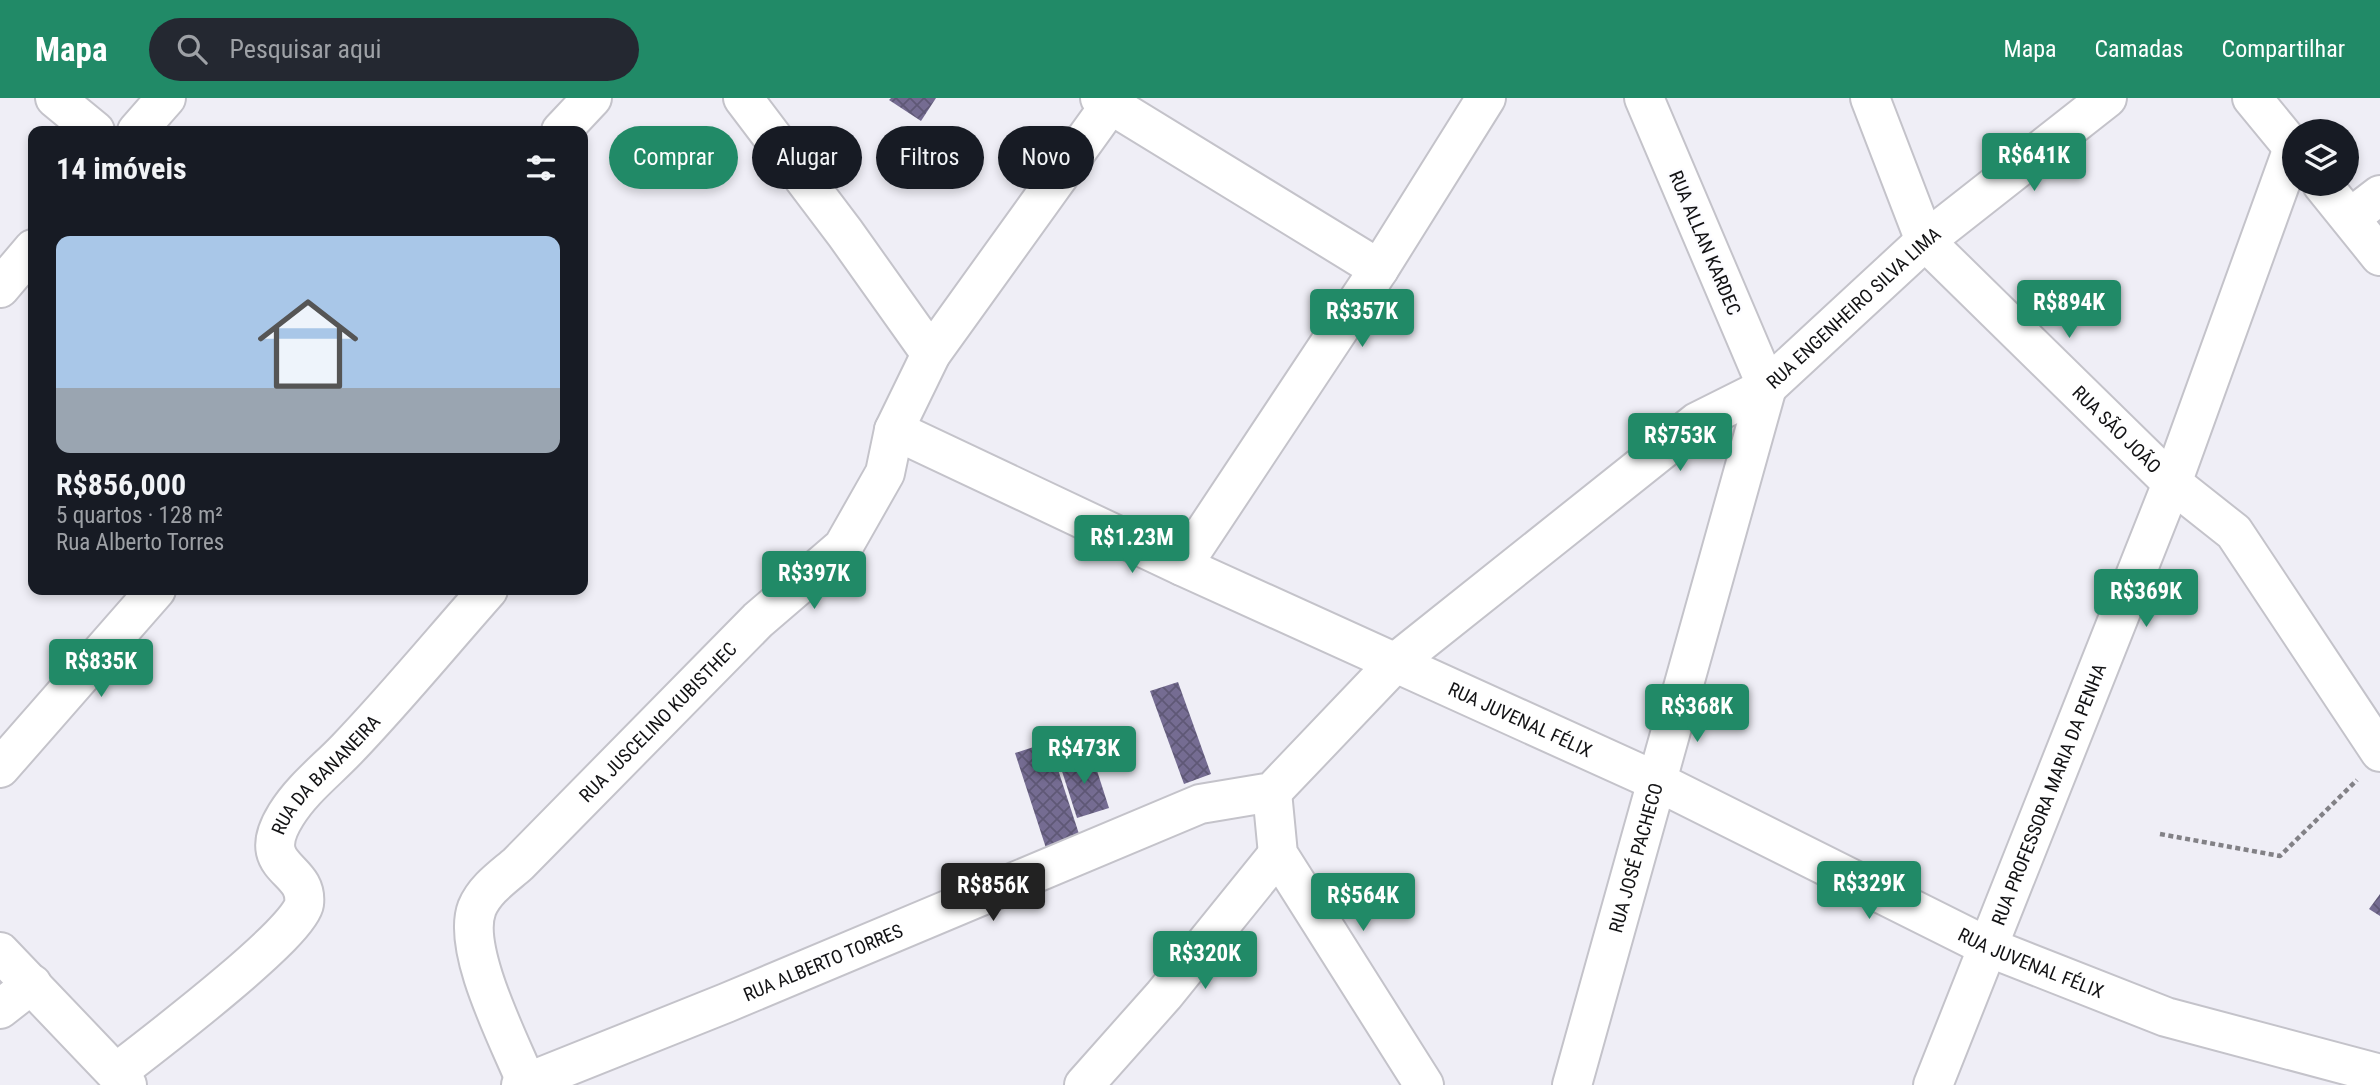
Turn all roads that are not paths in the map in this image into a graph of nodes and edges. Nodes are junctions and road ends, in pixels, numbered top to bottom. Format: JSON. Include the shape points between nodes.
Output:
{"nodes":[{"id":1,"x":55,"y":98,"type":"edge"},
{"id":2,"x":166,"y":98,"type":"edge"},
{"id":3,"x":592,"y":98,"type":"edge"},
{"id":4,"x":743,"y":98,"type":"edge"},
{"id":5,"x":1486,"y":98,"type":"edge"},
{"id":6,"x":1644,"y":98,"type":"edge"},
{"id":7,"x":1870,"y":98,"type":"edge"},
{"id":8,"x":2107,"y":98,"type":"edge"},
{"id":9,"x":2252,"y":98,"type":"edge"},
{"id":10,"x":1109,"y":100,"type":"edge"},
{"id":11,"x":89,"y":126,"type":"edge"},
{"id":12,"x":141,"y":126,"type":"edge"},
{"id":13,"x":566,"y":126,"type":"edge"},
{"id":14,"x":2282,"y":134,"type":"edge"},
{"id":15,"x":2282,"y":181,"type":"edge"},
{"id":16,"x":2380,"y":195,"type":"edge"},
{"id":17,"x":2332,"y":196,"type":"edge"},
{"id":18,"x":2350,"y":218,"type":"junction"},
{"id":19,"x":1924,"y":241,"type":"junction"},
{"id":20,"x":28,"y":255,"type":"edge"},
{"id":21,"x":2380,"y":256,"type":"edge"},
{"id":22,"x":1379,"y":269,"type":"junction"},
{"id":23,"x":0,"y":288,"type":"edge"},
{"id":24,"x":931,"y":354,"type":"junction"},
{"id":25,"x":1766,"y":387,"type":"junction"},
{"id":26,"x":894,"y":430,"type":"junction"},
{"id":27,"x":2172,"y":483,"type":"junction"},
{"id":28,"x":1182,"y":566,"type":"junction"},
{"id":29,"x":152,"y":595,"type":"edge"},
{"id":30,"x":484,"y":595,"type":"edge"},
{"id":31,"x":1396,"y":662,"type":"junction"},
{"id":32,"x":2371,"y":763,"type":"edge"},
{"id":33,"x":0,"y":768,"type":"edge"},
{"id":34,"x":1656,"y":781,"type":"junction"},
{"id":35,"x":1272,"y":792,"type":"junction"},
{"id":36,"x":1278,"y":854,"type":"junction"},
{"id":37,"x":1988,"y":947,"type":"junction"},
{"id":38,"x":0,"y":952,"type":"edge"},
{"id":39,"x":32,"y":984,"type":"junction"},
{"id":40,"x":0,"y":1009,"type":"edge"},
{"id":41,"x":2380,"y":1074,"type":"edge"},
{"id":42,"x":122,"y":1079,"type":"edge"},
{"id":43,"x":524,"y":1084,"type":"edge"},
{"id":44,"x":1084,"y":1085,"type":"edge"},
{"id":45,"x":1424,"y":1085,"type":"edge"},
{"id":46,"x":1572,"y":1085,"type":"edge"},
{"id":47,"x":1933,"y":1085,"type":"edge"}],
"edges":[{"from":1,"to":11,"type":"street"},
{"from":2,"to":12,"type":"street"},
{"from":3,"to":13,"type":"street"},
{"from":4,"to":24,"type":"street"},
{"from":5,"to":22,"type":"street"},
{"from":6,"to":25,"type":"street","name":"RUA ALLAN KARDEC"},
{"from":7,"to":19,"type":"street","name":"RUA SÃO JOÃO"},
{"from":8,"to":19,"type":"street","name":"RUA ENGENHEIRO SILVA LIMA"},
{"from":9,"to":14,"type":"street"},
{"from":10,"to":22,"type":"street"},
{"from":10,"to":24,"type":"street","name":"RUA JUSCELINO KUBISTHEC"},
{"from":15,"to":27,"type":"street","name":"RUA PROFESSORA MARIA DA PENHA"},
{"from":16,"to":18,"type":"street"},
{"from":17,"to":18,"type":"street"},
{"from":18,"to":21,"type":"street"},
{"from":19,"to":25,"type":"street","name":"RUA ENGENHEIRO SILVA LIMA"},
{"from":19,"to":27,"type":"street","name":"RUA SÃO JOÃO"},
{"from":20,"to":23,"type":"street"},
{"from":22,"to":28,"type":"street"},
{"from":24,"to":26,"type":"street","name":"RUA JUSCELINO KUBISTHEC"},
{"from":25,"to":31,"type":"street","name":"RUA ENGENHEIRO SILVA LIMA","via":[[1697,422]]},
{"from":25,"to":34,"type":"street","name":"RUA JOSÉ PACHECO"},
{"from":26,"to":28,"type":"street","name":"RUA JUVENAL FÉLIX"},
{"from":26,"to":43,"type":"street","name":"RUA JUSCELINO KUBISTHEC","via":[[885,473],[843,547],[758,620],[478,905],[473,923],[480,969]]},
{"from":27,"to":32,"type":"street","name":"RUA SÃO JOÃO","via":[[2234,532]]},
{"from":27,"to":37,"type":"street","name":"RUA PROFESSORA MARIA DA PENHA"},
{"from":28,"to":31,"type":"street","name":"RUA JUVENAL FÉLIX"},
{"from":29,"to":33,"type":"street"},
{"from":30,"to":42,"type":"street","name":"RUA DA BANANEIRA","via":[[346,750],[300,794],[278,828],[276,854],[303,890],[304,906],[295,922]]},
{"from":31,"to":34,"type":"street","name":"RUA JUVENAL FÉLIX"},
{"from":31,"to":35,"type":"street"},
{"from":34,"to":37,"type":"street","name":"RUA JUVENAL FÉLIX"},
{"from":34,"to":46,"type":"street","name":"RUA JOSÉ PACHECO"},
{"from":35,"to":36,"type":"street"},
{"from":35,"to":43,"type":"street","name":"RUA ALBERTO TORRES","via":[[1200,804]]},
{"from":36,"to":44,"type":"street"},
{"from":36,"to":45,"type":"street"},
{"from":37,"to":41,"type":"street","name":"RUA JUVENAL FÉLIX","via":[[2166,1017]]},
{"from":37,"to":47,"type":"street","name":"RUA PROFESSORA MARIA DA PENHA"},
{"from":38,"to":39,"type":"street"},
{"from":39,"to":40,"type":"street"},
{"from":39,"to":42,"type":"street"}]}
